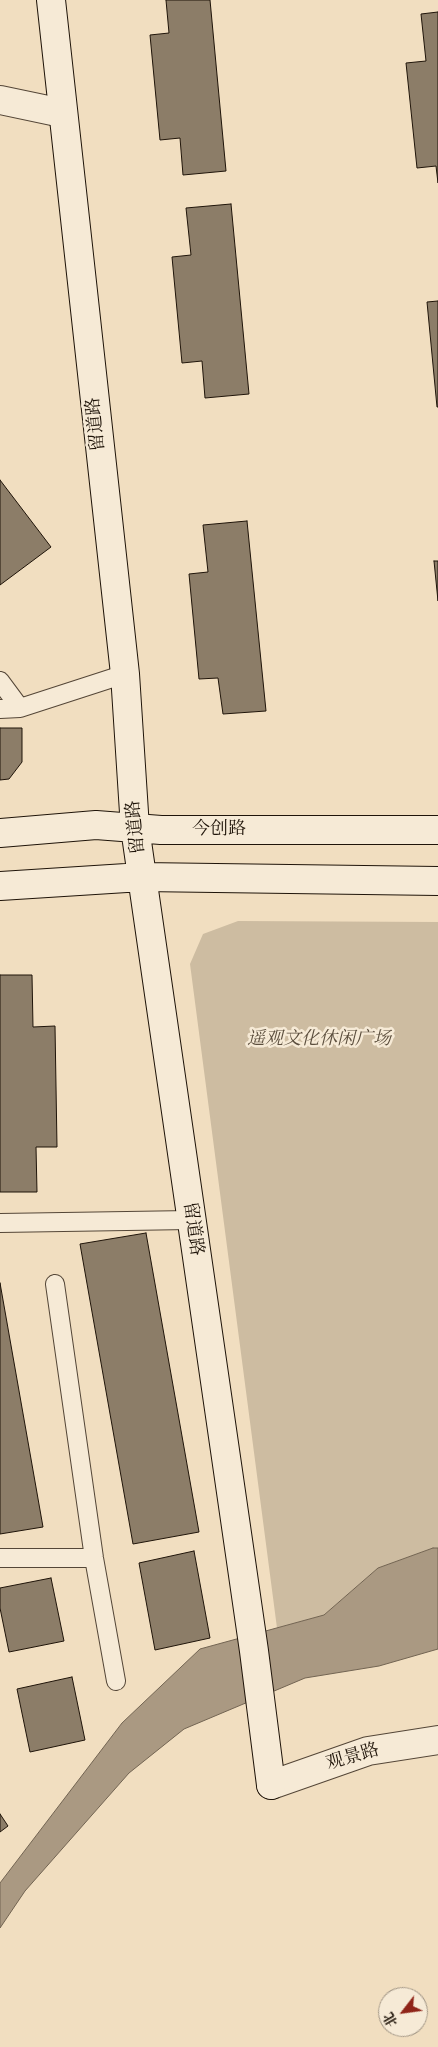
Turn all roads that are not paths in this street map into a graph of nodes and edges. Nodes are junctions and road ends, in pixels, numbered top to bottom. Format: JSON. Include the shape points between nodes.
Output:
{"nodes":[{"id":1,"x":51,"y":0,"type":"edge"},
{"id":2,"x":0,"y":100,"type":"edge"},
{"id":3,"x":62,"y":113,"type":"junction"},
{"id":4,"x":125,"y":674,"type":"junction"},
{"id":5,"x":0,"y":681,"type":"edge"},
{"id":6,"x":20,"y":708,"type":"junction"},
{"id":7,"x":0,"y":709,"type":"edge"},
{"id":8,"x":135,"y":828,"type":"junction"},
{"id":9,"x":438,"y":830,"type":"edge"},
{"id":10,"x":0,"y":833,"type":"edge"},
{"id":11,"x":142,"y":877,"type":"junction"},
{"id":12,"x":438,"y":881,"type":"edge"},
{"id":13,"x":0,"y":886,"type":"edge"},
{"id":14,"x":190,"y":1220,"type":"junction"},
{"id":15,"x":0,"y":1223,"type":"edge"},
{"id":16,"x":55,"y":1284,"type":"dead end"},
{"id":17,"x":0,"y":1558,"type":"edge"},
{"id":18,"x":94,"y":1558,"type":"junction"},
{"id":19,"x":116,"y":1681,"type":"dead end"},
{"id":20,"x":438,"y":1740,"type":"edge"},
{"id":21,"x":271,"y":1785,"type":"joint"}],
"edges":[{"from":1,"to":3,"type":"street","name":"留道路"},
{"from":2,"to":3,"type":"street"},
{"from":3,"to":4,"type":"street","name":"留道路"},
{"from":4,"to":6,"type":"lane"},
{"from":4,"to":8,"type":"street","name":"留道路"},
{"from":5,"to":6,"type":"lane"},
{"from":6,"to":7,"type":"lane"},
{"from":8,"to":9,"type":"street","name":"今创路"},
{"from":8,"to":10,"type":"street","name":"今创路","via":[[96,825]]},
{"from":8,"to":11,"type":"street","name":"留道路"},
{"from":11,"to":12,"type":"street"},
{"from":11,"to":13,"type":"street"},
{"from":11,"to":14,"type":"street","name":"留道路"},
{"from":14,"to":15,"type":"lane"},
{"from":14,"to":21,"type":"street","name":"留道路"},
{"from":16,"to":18,"type":"lane"},
{"from":17,"to":18,"type":"lane"},
{"from":18,"to":19,"type":"lane"},
{"from":20,"to":21,"type":"street","name":"观景路","via":[[368,1751]]}]}
